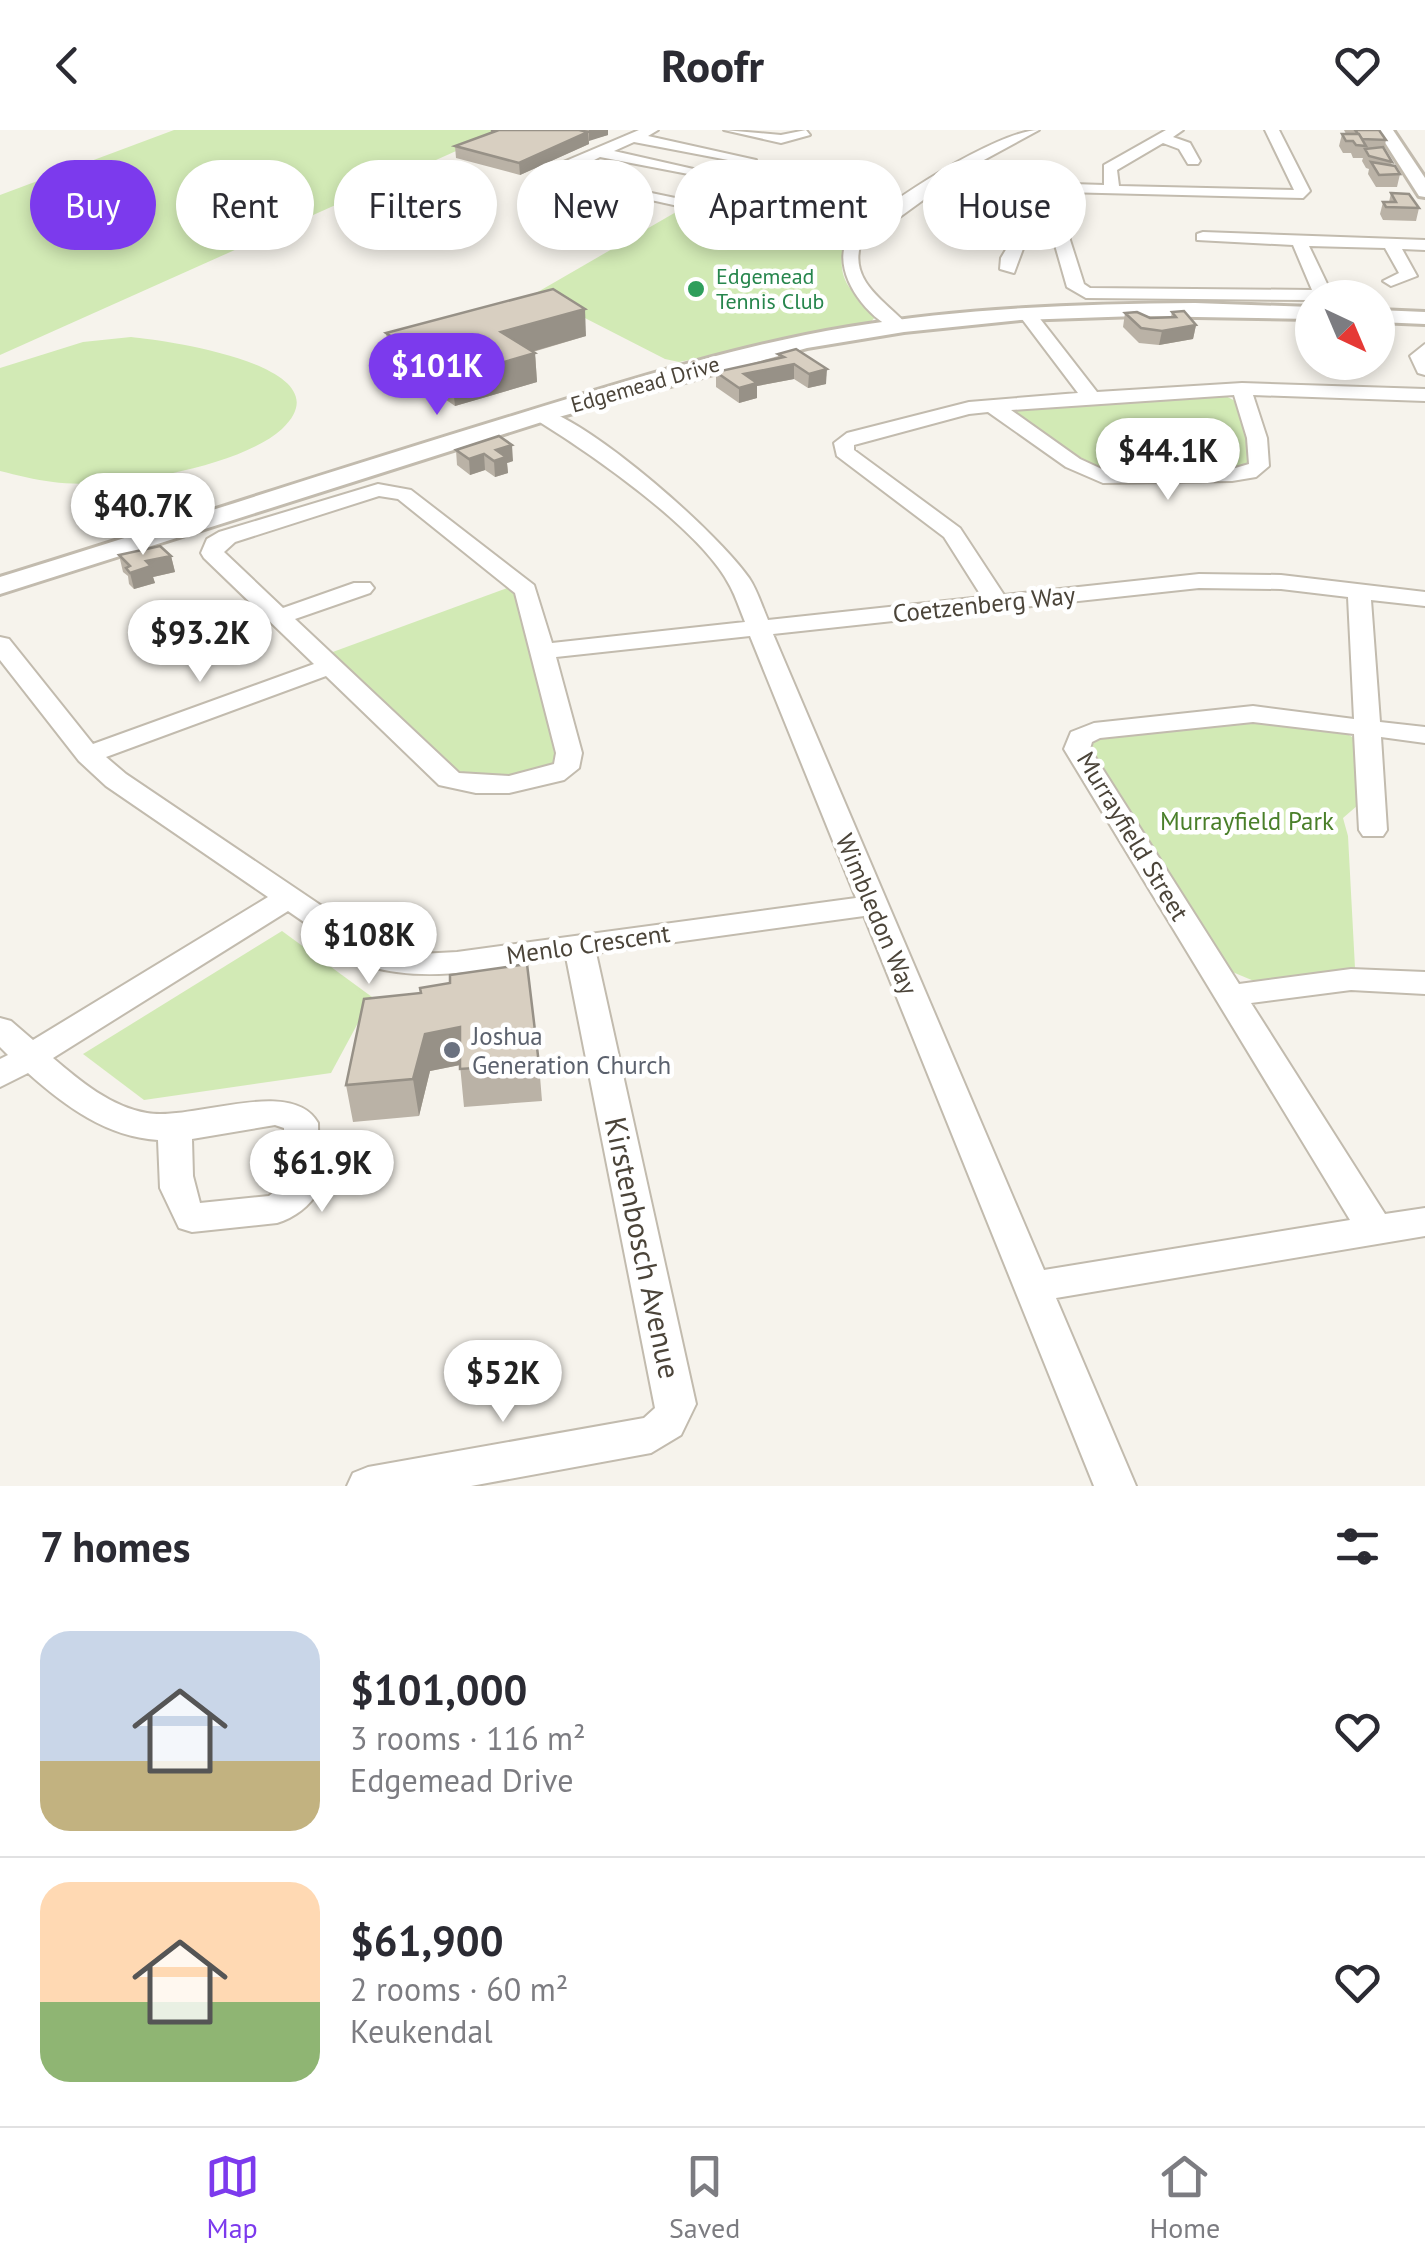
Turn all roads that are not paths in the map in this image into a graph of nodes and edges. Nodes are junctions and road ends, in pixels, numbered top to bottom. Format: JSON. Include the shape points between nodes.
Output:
{"nodes":[{"id":1,"x":650,"y":130,"type":"edge"},
{"id":2,"x":730,"y":130,"type":"edge"},
{"id":3,"x":799,"y":130,"type":"edge"},
{"id":4,"x":1032,"y":130,"type":"edge"},
{"id":5,"x":1176,"y":130,"type":"edge"},
{"id":6,"x":1272,"y":130,"type":"edge"},
{"id":7,"x":1386,"y":130,"type":"edge"},
{"id":8,"x":634,"y":138,"type":"junction"},
{"id":9,"x":1161,"y":138,"type":"junction"},
{"id":10,"x":596,"y":152,"type":"junction"},
{"id":11,"x":749,"y":160,"type":"dead end"},
{"id":12,"x":974,"y":160,"type":"edge"},
{"id":13,"x":1192,"y":161,"type":"dead end"},
{"id":14,"x":674,"y":166,"type":"edge"},
{"id":15,"x":1418,"y":171,"type":"edge"},
{"id":16,"x":1086,"y":189,"type":"edge"},
{"id":17,"x":1112,"y":191,"type":"junction"},
{"id":18,"x":1425,"y":192,"type":"edge"},
{"id":19,"x":674,"y":202,"type":"edge"},
{"id":20,"x":1204,"y":238,"type":"dead end"},
{"id":21,"x":1299,"y":240,"type":"junction"},
{"id":22,"x":1391,"y":244,"type":"junction"},
{"id":23,"x":1425,"y":245,"type":"edge"},
{"id":24,"x":851,"y":250,"type":"edge"},
{"id":25,"x":1013,"y":250,"type":"edge"},
{"id":26,"x":1065,"y":250,"type":"edge"},
{"id":27,"x":1008,"y":269,"type":"dead end"},
{"id":28,"x":1391,"y":280,"type":"dead end"},
{"id":29,"x":1295,"y":313,"type":"edge"},
{"id":30,"x":1028,"y":315,"type":"junction"},
{"id":31,"x":1395,"y":317,"type":"edge"},
{"id":32,"x":1425,"y":318,"type":"edge"},
{"id":33,"x":900,"y":326,"type":"junction"},
{"id":34,"x":1425,"y":349,"type":"edge"},
{"id":35,"x":1425,"y":369,"type":"edge"},
{"id":36,"x":1242,"y":388,"type":"junction"},
{"id":37,"x":1425,"y":395,"type":"edge"},
{"id":38,"x":1092,"y":398,"type":"junction"},
{"id":39,"x":992,"y":406,"type":"junction"},
{"id":40,"x":542,"y":414,"type":"junction"},
{"id":41,"x":0,"y":586,"type":"edge"},
{"id":42,"x":362,"y":588,"type":"dead end"},
{"id":43,"x":1359,"y":591,"type":"junction"},
{"id":44,"x":1425,"y":599,"type":"edge"},
{"id":45,"x":997,"y":602,"type":"junction"},
{"id":46,"x":279,"y":618,"type":"junction"},
{"id":47,"x":760,"y":628,"type":"junction"},
{"id":48,"x":0,"y":644,"type":"edge"},
{"id":49,"x":544,"y":651,"type":"junction"},
{"id":50,"x":330,"y":666,"type":"junction"},
{"id":51,"x":1369,"y":728,"type":"junction"},
{"id":52,"x":1425,"y":735,"type":"edge"},
{"id":53,"x":88,"y":755,"type":"junction"},
{"id":54,"x":1373,"y":830,"type":"dead end"},
{"id":55,"x":288,"y":899,"type":"junction"},
{"id":56,"x":873,"y":905,"type":"junction"},
{"id":57,"x":578,"y":946,"type":"junction"},
{"id":58,"x":1425,"y":983,"type":"edge"},
{"id":59,"x":1230,"y":996,"type":"junction"},
{"id":60,"x":0,"y":1029,"type":"edge"},
{"id":61,"x":31,"y":1056,"type":"junction"},
{"id":62,"x":0,"y":1075,"type":"edge"},
{"id":63,"x":175,"y":1128,"type":"dead end"},
{"id":64,"x":1425,"y":1222,"type":"edge"},
{"id":65,"x":1375,"y":1229,"type":"junction"},
{"id":66,"x":1032,"y":1287,"type":"junction"},
{"id":67,"x":368,"y":1486,"type":"edge"},
{"id":68,"x":1115,"y":1486,"type":"edge"}],
"edges":[{"from":1,"to":8,"type":"street"},
{"from":2,"to":3,"type":"street","via":[[790,139],[804,135]]},
{"from":4,"to":12,"type":"street"},
{"from":5,"to":9,"type":"street"},
{"from":6,"to":17,"type":"street","via":[[1302,191],[1298,195]]},
{"from":7,"to":15,"type":"street"},
{"from":8,"to":10,"type":"street"},
{"from":8,"to":11,"type":"street"},
{"from":9,"to":13,"type":"street","via":[[1187,148]]},
{"from":9,"to":17,"type":"street","via":[[1108,168]]},
{"from":10,"to":14,"type":"street"},
{"from":10,"to":19,"type":"street","via":[[554,177]]},
{"from":15,"to":18,"type":"street"},
{"from":16,"to":17,"type":"street"},
{"from":20,"to":21,"type":"street"},
{"from":21,"to":22,"type":"street"},
{"from":21,"to":26,"type":"street","via":[[1320,296],[1086,293],[1076,288]]},
{"from":22,"to":23,"type":"street"},
{"from":22,"to":28,"type":"street","via":[[1409,276]]},
{"from":24,"to":33,"type":"street","via":[[852,280]]},
{"from":25,"to":27,"type":"street"},
{"from":29,"to":30,"type":"street","name":"Edgemead Drive","via":[[1131,309]]},
{"from":30,"to":33,"type":"street","name":"Edgemead Drive"},
{"from":30,"to":38,"type":"street"},
{"from":31,"to":32,"type":"street"},
{"from":33,"to":40,"type":"street","name":"Edgemead Drive","via":[[764,351]]},
{"from":34,"to":35,"type":"street","via":[[1419,356]]},
{"from":36,"to":37,"type":"street"},
{"from":36,"to":38,"type":"street"},
{"from":36,"to":39,"type":"street","via":[[1259,466],[1232,475],[1097,475]]},
{"from":38,"to":39,"type":"street"},
{"from":39,"to":45,"type":"street","via":[[854,437],[842,449],[952,533]]},
{"from":40,"to":41,"type":"street","name":"Edgemead Drive"},
{"from":40,"to":47,"type":"street","name":"Wimbledon Way","via":[[623,468],[719,556],[740,582]]},
{"from":42,"to":46,"type":"street"},
{"from":43,"to":44,"type":"street","name":"Coetzenberg Way"},
{"from":43,"to":45,"type":"street","name":"Coetzenberg Way","via":[[1243,580]]},
{"from":43,"to":51,"type":"street"},
{"from":45,"to":47,"type":"street","name":"Coetzenberg Way"},
{"from":46,"to":49,"type":"street","via":[[212,553],[213,546],[386,489],[417,503],[526,590]]},
{"from":46,"to":50,"type":"street"},
{"from":47,"to":49,"type":"street","name":"Coetzenberg Way"},
{"from":47,"to":56,"type":"street","name":"Wimbledon Way"},
{"from":48,"to":53,"type":"street","name":"Menlo Crescent"},
{"from":49,"to":50,"type":"street","via":[[570,752],[566,768],[543,778],[478,784],[444,775]]},
{"from":50,"to":53,"type":"street"},
{"from":51,"to":52,"type":"street","name":"Murrayfield Street"},
{"from":51,"to":54,"type":"street"},
{"from":51,"to":59,"type":"street","name":"Murrayfield Street","via":[[1254,714],[1094,731],[1078,743]]},
{"from":53,"to":55,"type":"street","name":"Menlo Crescent"},
{"from":55,"to":57,"type":"street","name":"Menlo Crescent","via":[[366,954],[392,963]]},
{"from":55,"to":61,"type":"street"},
{"from":56,"to":57,"type":"street","name":"Menlo Crescent"},
{"from":56,"to":66,"type":"street","name":"Wimbledon Way"},
{"from":57,"to":67,"type":"street","name":"Kirstenbosch Avenue","via":[[676,1404],[673,1415],[651,1434]]},
{"from":58,"to":59,"type":"street","via":[[1345,978]]},
{"from":59,"to":65,"type":"street","name":"Murrayfield Street"},
{"from":60,"to":61,"type":"street"},
{"from":61,"to":62,"type":"street"},
{"from":61,"to":63,"type":"street","via":[[107,1115]]},
{"from":64,"to":65,"type":"street"},
{"from":65,"to":66,"type":"street"},
{"from":66,"to":68,"type":"street","name":"Wimbledon Way"}]}
